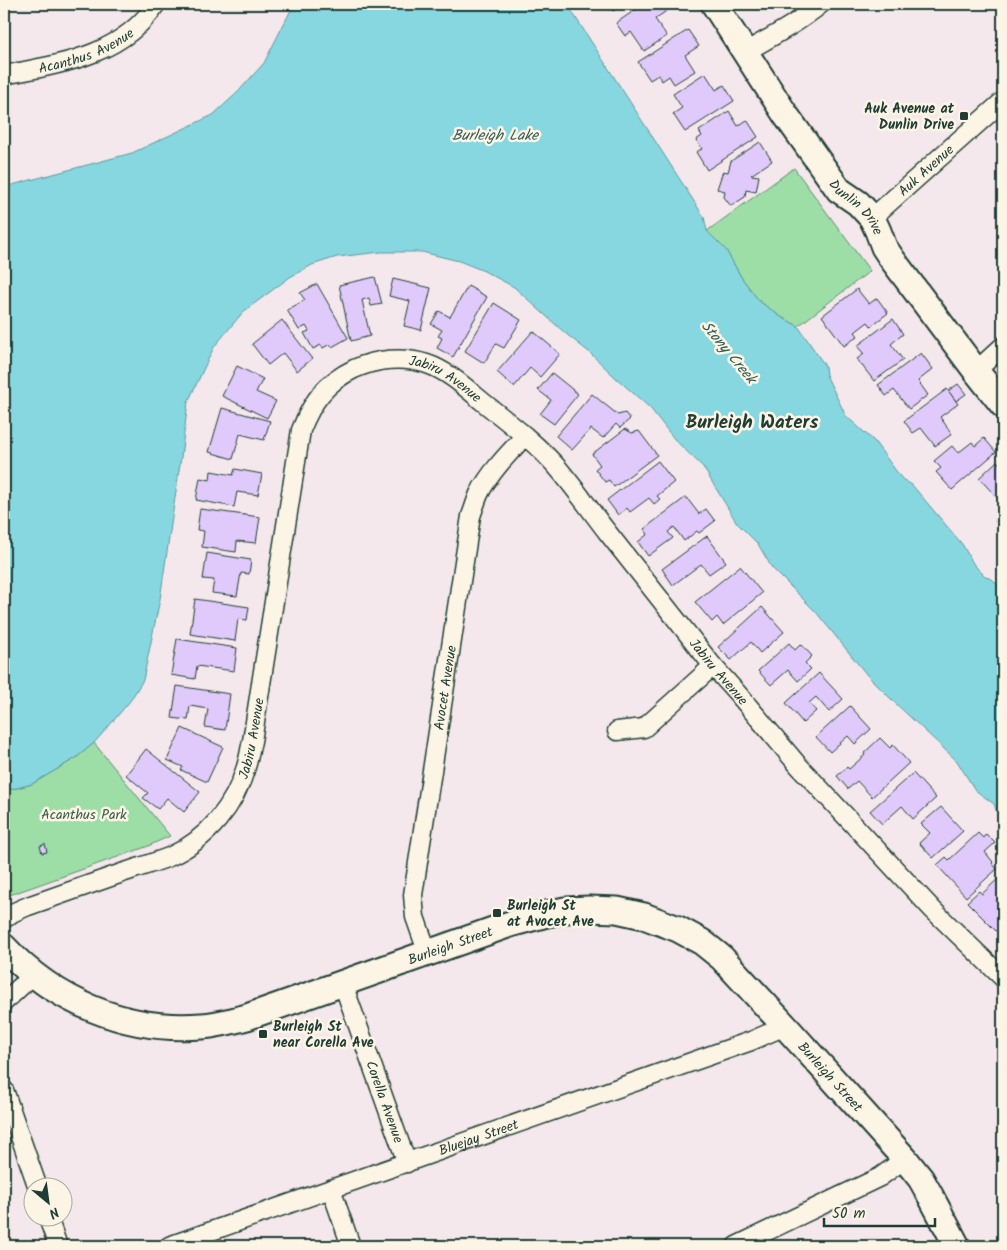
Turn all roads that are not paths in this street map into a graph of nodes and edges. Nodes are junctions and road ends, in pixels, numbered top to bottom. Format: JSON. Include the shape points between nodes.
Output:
{"nodes":[{"id":1,"x":156,"y":4,"type":"edge"},
{"id":2,"x":714,"y":4,"type":"edge"},
{"id":3,"x":821,"y":4,"type":"edge"},
{"id":4,"x":745,"y":52,"type":"junction"},
{"id":5,"x":4,"y":75,"type":"edge"},
{"id":6,"x":1003,"y":101,"type":"edge"},
{"id":7,"x":872,"y":218,"type":"junction"},
{"id":8,"x":1003,"y":346,"type":"edge"},
{"id":9,"x":976,"y":371,"type":"junction"},
{"id":10,"x":1003,"y":405,"type":"edge"},
{"id":11,"x":526,"y":436,"type":"junction"},
{"id":12,"x":713,"y":666,"type":"junction"},
{"id":13,"x":617,"y":731,"type":"dead end"},
{"id":14,"x":4,"y":919,"type":"edge"},
{"id":15,"x":4,"y":947,"type":"edge"},
{"id":16,"x":428,"y":954,"type":"junction"},
{"id":17,"x":33,"y":975,"type":"junction"},
{"id":18,"x":1003,"y":978,"type":"edge"},
{"id":19,"x":343,"y":984,"type":"junction"},
{"id":20,"x":4,"y":1002,"type":"edge"},
{"id":21,"x":786,"y":1026,"type":"junction"},
{"id":22,"x":4,"y":1090,"type":"edge"},
{"id":23,"x":905,"y":1158,"type":"junction"},
{"id":24,"x":407,"y":1163,"type":"junction"},
{"id":25,"x":35,"y":1178,"type":"edge"},
{"id":26,"x":331,"y":1189,"type":"junction"},
{"id":27,"x":52,"y":1228,"type":"edge"},
{"id":28,"x":58,"y":1246,"type":"edge"},
{"id":29,"x":169,"y":1246,"type":"edge"},
{"id":30,"x":351,"y":1246,"type":"edge"},
{"id":31,"x":736,"y":1246,"type":"edge"},
{"id":32,"x":957,"y":1246,"type":"edge"}],
"edges":[{"from":1,"to":5,"type":"street","name":"Acanthus Avenue","via":[[134,29],[97,52]]},
{"from":2,"to":4,"type":"street","name":"Dunlin Drive"},
{"from":3,"to":4,"type":"street"},
{"from":4,"to":7,"type":"street","name":"Dunlin Drive","via":[[838,190],[858,203]]},
{"from":6,"to":7,"type":"street","name":"Auk Avenue"},
{"from":7,"to":9,"type":"street","name":"Dunlin Drive","via":[[892,259]]},
{"from":8,"to":9,"type":"street"},
{"from":9,"to":10,"type":"street","name":"Dunlin Drive"},
{"from":11,"to":12,"type":"street","name":"Jabiru Avenue","via":[[556,466]]},
{"from":11,"to":14,"type":"street","name":"Jabiru Avenue","via":[[458,382],[427,364],[380,360],[349,372],[326,388],[316,399],[301,430],[247,766],[228,808],[201,837],[170,856],[28,906]]},
{"from":11,"to":16,"type":"street","name":"Avocet Avenue","via":[[490,476],[471,516],[413,895],[415,917]]},
{"from":12,"to":13,"type":"street","via":[[644,728]]},
{"from":12,"to":18,"type":"street","name":"Jabiru Avenue","via":[[798,765],[926,903]]},
{"from":15,"to":17,"type":"street","name":"Burleigh Street"},
{"from":16,"to":19,"type":"street","name":"Burleigh Street"},
{"from":16,"to":21,"type":"street","name":"Burleigh Street","via":[[547,914],[565,910],[617,910],[644,916],[702,942],[722,958]]},
{"from":17,"to":19,"type":"street","name":"Burleigh Street","via":[[100,1013],[156,1025],[182,1026],[247,1018]]},
{"from":17,"to":20,"type":"street"},
{"from":19,"to":24,"type":"street","name":"Corella Avenue"},
{"from":21,"to":23,"type":"street","name":"Burleigh Street"},
{"from":21,"to":24,"type":"street","name":"Bluejay Street","via":[[752,1041]]},
{"from":22,"to":25,"type":"street"},
{"from":23,"to":31,"type":"street","via":[[857,1189]]},
{"from":23,"to":32,"type":"street","name":"Burleigh Street","via":[[921,1179]]},
{"from":24,"to":26,"type":"street","name":"Bluejay Street"},
{"from":26,"to":29,"type":"street","name":"Bluejay Street"},
{"from":26,"to":30,"type":"street"},
{"from":27,"to":28,"type":"street"}]}
